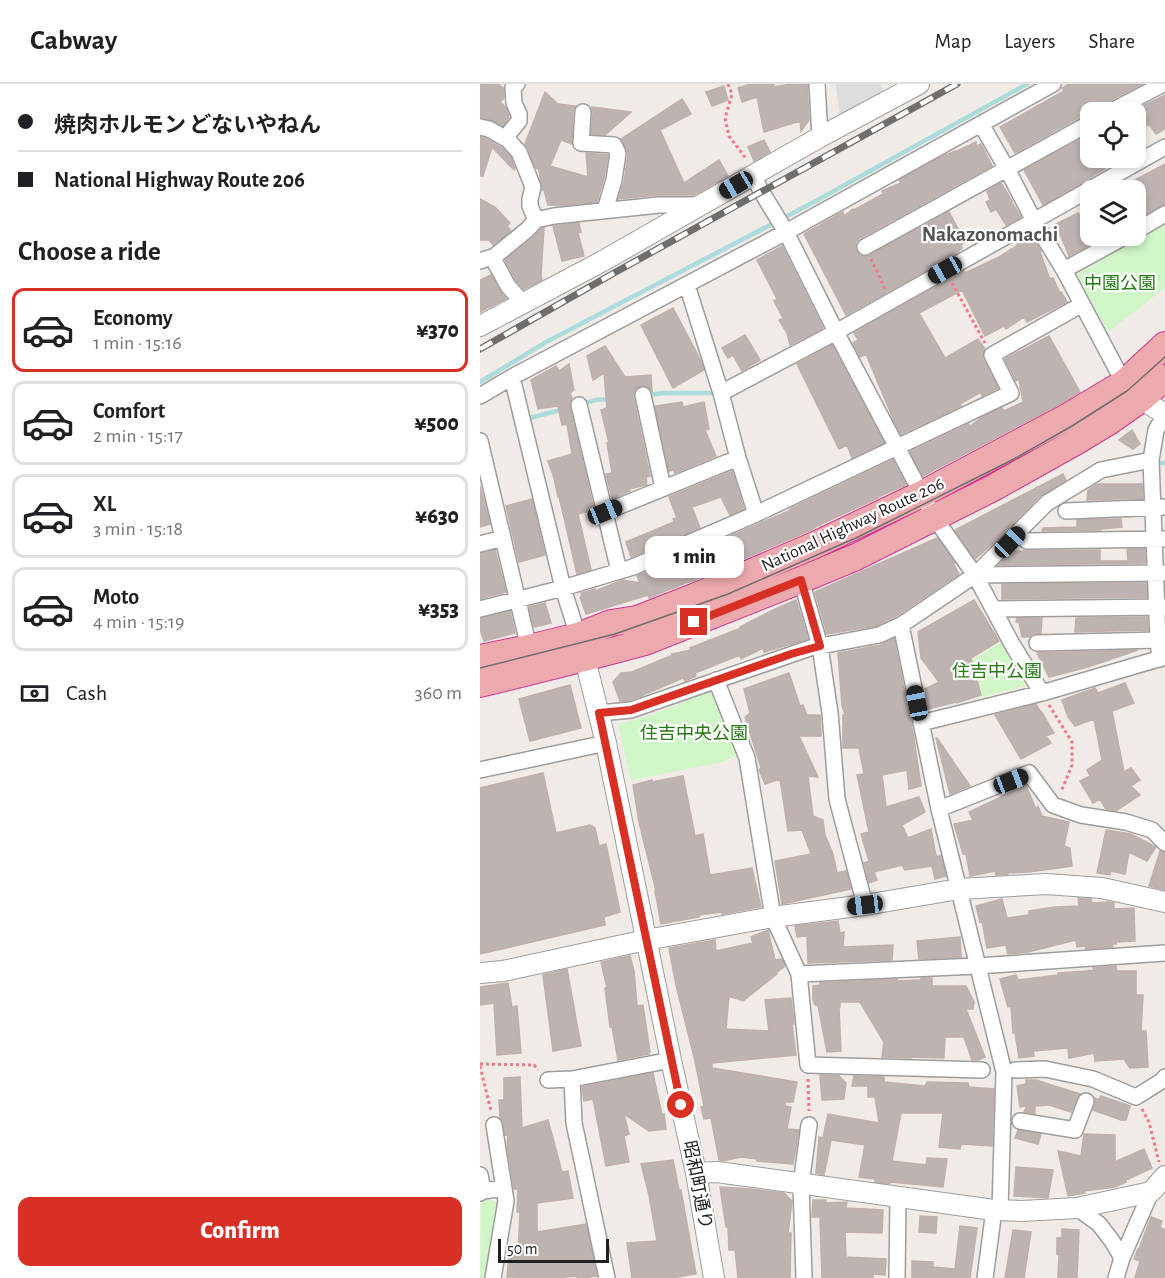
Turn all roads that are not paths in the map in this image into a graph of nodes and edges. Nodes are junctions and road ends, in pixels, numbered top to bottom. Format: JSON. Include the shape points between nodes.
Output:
{"nodes":[{"id":1,"x":517,"y":84,"type":"edge"},
{"id":2,"x":817,"y":84,"type":"edge"},
{"id":3,"x":919,"y":84,"type":"edge"},
{"id":4,"x":1053,"y":84,"type":"edge"},
{"id":5,"x":1162,"y":84,"type":"edge"},
{"id":6,"x":1129,"y":102,"type":"edge"},
{"id":7,"x":583,"y":112,"type":"dead end"},
{"id":8,"x":981,"y":124,"type":"junction"},
{"id":9,"x":480,"y":127,"type":"edge"},
{"id":10,"x":1080,"y":129,"type":"edge"},
{"id":11,"x":820,"y":137,"type":"junction"},
{"id":12,"x":505,"y":138,"type":"junction"},
{"id":13,"x":1165,"y":147,"type":"edge"},
{"id":14,"x":1007,"y":169,"type":"junction"},
{"id":15,"x":755,"y":174,"type":"junction"},
{"id":16,"x":701,"y":205,"type":"junction"},
{"id":17,"x":605,"y":210,"type":"junction"},
{"id":18,"x":1165,"y":214,"type":"edge"},
{"id":19,"x":536,"y":220,"type":"junction"},
{"id":20,"x":1034,"y":220,"type":"junction"},
{"id":21,"x":1146,"y":225,"type":"edge"},
{"id":22,"x":786,"y":232,"type":"junction"},
{"id":23,"x":1108,"y":246,"type":"edge"},
{"id":24,"x":865,"y":247,"type":"road end"},
{"id":25,"x":486,"y":259,"type":"edge"},
{"id":26,"x":1064,"y":270,"type":"junction"},
{"id":27,"x":687,"y":285,"type":"junction"},
{"id":28,"x":523,"y":303,"type":"junction"},
{"id":29,"x":1081,"y":305,"type":"junction"},
{"id":30,"x":480,"y":326,"type":"edge"},
{"id":31,"x":836,"y":332,"type":"junction"},
{"id":32,"x":1165,"y":345,"type":"edge"},
{"id":33,"x":512,"y":377,"type":"junction"},
{"id":34,"x":1165,"y":378,"type":"edge"},
{"id":35,"x":1132,"y":391,"type":"junction"},
{"id":36,"x":721,"y":393,"type":"junction"},
{"id":37,"x":643,"y":395,"type":"dead end"},
{"id":38,"x":480,"y":396,"type":"edge"},
{"id":39,"x":579,"y":405,"type":"dead end"},
{"id":40,"x":1165,"y":414,"type":"edge"},
{"id":41,"x":480,"y":441,"type":"edge"},
{"id":42,"x":897,"y":448,"type":"junction"},
{"id":43,"x":738,"y":458,"type":"junction"},
{"id":44,"x":1151,"y":460,"type":"junction"},
{"id":45,"x":663,"y":488,"type":"junction"},
{"id":46,"x":922,"y":495,"type":"junction"},
{"id":47,"x":1159,"y":507,"type":"edge"},
{"id":48,"x":1066,"y":511,"type":"dead end"},
{"id":49,"x":605,"y":512,"type":"junction"},
{"id":50,"x":756,"y":514,"type":"junction"},
{"id":51,"x":934,"y":517,"type":"junction"},
{"id":52,"x":503,"y":538,"type":"junction"},
{"id":53,"x":1160,"y":539,"type":"edge"},
{"id":54,"x":1027,"y":541,"type":"dead end"},
{"id":55,"x":480,"y":544,"type":"edge"},
{"id":56,"x":619,"y":571,"type":"junction"},
{"id":57,"x":1160,"y":574,"type":"edge"},
{"id":58,"x":975,"y":575,"type":"junction"},
{"id":59,"x":801,"y":580,"type":"junction"},
{"id":60,"x":563,"y":588,"type":"junction"},
{"id":61,"x":518,"y":600,"type":"junction"},
{"id":62,"x":1161,"y":607,"type":"edge"},
{"id":63,"x":480,"y":609,"type":"edge"},
{"id":64,"x":993,"y":609,"type":"junction"},
{"id":65,"x":901,"y":625,"type":"junction"},
{"id":66,"x":1158,"y":640,"type":"junction"},
{"id":67,"x":1036,"y":643,"type":"dead end"},
{"id":68,"x":820,"y":646,"type":"junction"},
{"id":69,"x":582,"y":647,"type":"junction"},
{"id":70,"x":529,"y":648,"type":"junction"},
{"id":71,"x":480,"y":658,"type":"edge"},
{"id":72,"x":1162,"y":658,"type":"edge"},
{"id":73,"x":716,"y":680,"type":"junction"},
{"id":74,"x":480,"y":684,"type":"edge"},
{"id":75,"x":1042,"y":693,"type":"junction"},
{"id":76,"x":599,"y":713,"type":"junction"},
{"id":77,"x":921,"y":723,"type":"junction"},
{"id":78,"x":606,"y":743,"type":"junction"},
{"id":79,"x":480,"y":770,"type":"edge"},
{"id":80,"x":939,"y":809,"type":"junction"},
{"id":81,"x":1165,"y":843,"type":"edge"},
{"id":82,"x":959,"y":889,"type":"junction"},
{"id":83,"x":1165,"y":902,"type":"edge"},
{"id":84,"x":865,"y":905,"type":"junction"},
{"id":85,"x":772,"y":917,"type":"junction"},
{"id":86,"x":646,"y":940,"type":"junction"},
{"id":87,"x":1165,"y":953,"type":"edge"},
{"id":88,"x":977,"y":966,"type":"junction"},
{"id":89,"x":480,"y":973,"type":"edge"},
{"id":90,"x":799,"y":974,"type":"junction"},
{"id":91,"x":671,"y":1060,"type":"junction"},
{"id":92,"x":982,"y":1070,"type":"dead end"},
{"id":93,"x":1015,"y":1070,"type":"dead end"},
{"id":94,"x":1165,"y":1077,"type":"edge"},
{"id":95,"x":572,"y":1079,"type":"junction"},
{"id":96,"x":548,"y":1080,"type":"road end"},
{"id":97,"x":1086,"y":1101,"type":"dead end"},
{"id":98,"x":1020,"y":1121,"type":"dead end"},
{"id":99,"x":494,"y":1125,"type":"road end"},
{"id":100,"x":809,"y":1125,"type":"road end"},
{"id":101,"x":1162,"y":1170,"type":"edge"},
{"id":102,"x":696,"y":1173,"type":"junction"},
{"id":103,"x":480,"y":1175,"type":"edge"},
{"id":104,"x":801,"y":1184,"type":"junction"},
{"id":105,"x":504,"y":1188,"type":"junction"},
{"id":106,"x":1151,"y":1191,"type":"junction"},
{"id":107,"x":482,"y":1192,"type":"edge"},
{"id":108,"x":898,"y":1197,"type":"junction"},
{"id":109,"x":1077,"y":1208,"type":"junction"},
{"id":110,"x":997,"y":1210,"type":"junction"},
{"id":111,"x":1122,"y":1258,"type":"junction"},
{"id":112,"x":493,"y":1278,"type":"edge"},
{"id":113,"x":607,"y":1278,"type":"edge"},
{"id":114,"x":714,"y":1278,"type":"edge"},
{"id":115,"x":804,"y":1278,"type":"edge"},
{"id":116,"x":897,"y":1278,"type":"edge"},
{"id":117,"x":985,"y":1278,"type":"edge"},
{"id":118,"x":1116,"y":1278,"type":"edge"}],
"edges":[{"from":1,"to":12,"type":"street","via":[[513,88],[519,122]]},
{"from":2,"to":11,"type":"street"},
{"from":3,"to":11,"type":"street"},
{"from":4,"to":8,"type":"street"},
{"from":5,"to":6,"type":"street"},
{"from":7,"to":17,"type":"street","via":[[581,143],[614,145],[618,153]]},
{"from":8,"to":14,"type":"street"},
{"from":8,"to":22,"type":"street"},
{"from":9,"to":12,"type":"street"},
{"from":10,"to":14,"type":"street"},
{"from":11,"to":15,"type":"street"},
{"from":12,"to":19,"type":"street","via":[[519,152],[533,187],[530,206]]},
{"from":13,"to":20,"type":"street"},
{"from":14,"to":20,"type":"street"},
{"from":14,"to":24,"type":"street"},
{"from":15,"to":16,"type":"street"},
{"from":15,"to":22,"type":"street"},
{"from":16,"to":17,"type":"street"},
{"from":16,"to":28,"type":"street"},
{"from":17,"to":19,"type":"street"},
{"from":18,"to":21,"type":"street"},
{"from":19,"to":25,"type":"street","via":[[495,256]]},
{"from":20,"to":26,"type":"street"},
{"from":20,"to":31,"type":"street"},
{"from":22,"to":27,"type":"street"},
{"from":22,"to":31,"type":"street"},
{"from":23,"to":26,"type":"street"},
{"from":25,"to":28,"type":"street"},
{"from":26,"to":29,"type":"street"},
{"from":27,"to":33,"type":"street"},
{"from":27,"to":36,"type":"street"},
{"from":28,"to":30,"type":"street"},
{"from":29,"to":35,"type":"street"},
{"from":29,"to":42,"type":"street","via":[[992,355],[1011,393]]},
{"from":31,"to":36,"type":"street"},
{"from":31,"to":42,"type":"street"},
{"from":32,"to":35,"type":"highway","name":"National Highway Route 206"},
{"from":33,"to":38,"type":"street"},
{"from":33,"to":60,"type":"street"},
{"from":34,"to":35,"type":"highway","name":"National Highway Route 206"},
{"from":35,"to":40,"type":"street"},
{"from":35,"to":46,"type":"highway","name":"National Highway Route 206","via":[[1067,417]]},
{"from":35,"to":51,"type":"highway","name":"National Highway Route 206","via":[[1110,421]]},
{"from":36,"to":43,"type":"street"},
{"from":37,"to":45,"type":"street"},
{"from":39,"to":49,"type":"street"},
{"from":40,"to":44,"type":"street","via":[[1156,430]]},
{"from":41,"to":52,"type":"street"},
{"from":42,"to":46,"type":"street"},
{"from":42,"to":50,"type":"street"},
{"from":43,"to":45,"type":"street"},
{"from":43,"to":50,"type":"street"},
{"from":44,"to":47,"type":"street"},
{"from":44,"to":58,"type":"street","via":[[1101,470],[1047,503]]},
{"from":45,"to":49,"type":"street"},
{"from":46,"to":51,"type":"street"},
{"from":46,"to":69,"type":"highway","name":"National Highway Route 206","via":[[696,596],[637,619],[611,623]]},
{"from":47,"to":48,"type":"street"},
{"from":47,"to":53,"type":"street"},
{"from":49,"to":56,"type":"street"},
{"from":50,"to":56,"type":"street"},
{"from":51,"to":58,"type":"street"},
{"from":51,"to":59,"type":"highway","name":"National Highway Route 206"},
{"from":52,"to":55,"type":"street"},
{"from":52,"to":61,"type":"street"},
{"from":53,"to":54,"type":"street"},
{"from":53,"to":57,"type":"street"},
{"from":56,"to":60,"type":"street"},
{"from":57,"to":58,"type":"street"},
{"from":57,"to":62,"type":"street"},
{"from":58,"to":64,"type":"street"},
{"from":58,"to":65,"type":"street"},
{"from":59,"to":68,"type":"street"},
{"from":59,"to":69,"type":"highway","name":"National Highway Route 206","via":[[645,642]]},
{"from":60,"to":61,"type":"street"},
{"from":60,"to":69,"type":"street"},
{"from":61,"to":63,"type":"street"},
{"from":61,"to":70,"type":"street"},
{"from":62,"to":64,"type":"street"},
{"from":62,"to":66,"type":"street"},
{"from":64,"to":75,"type":"street"},
{"from":65,"to":68,"type":"street","via":[[879,636]]},
{"from":65,"to":77,"type":"street"},
{"from":66,"to":67,"type":"street"},
{"from":66,"to":72,"type":"street"},
{"from":68,"to":73,"type":"street"},
{"from":68,"to":84,"type":"street","via":[[837,799]]},
{"from":69,"to":70,"type":"highway","name":"National Highway Route 206"},
{"from":69,"to":74,"type":"highway","name":"National Highway Route 206"},
{"from":69,"to":76,"type":"street","name":"昭和町通り"},
{"from":70,"to":71,"type":"highway","name":"National Highway Route 206"},
{"from":72,"to":75,"type":"street"},
{"from":73,"to":76,"type":"street","via":[[631,710]]},
{"from":73,"to":85,"type":"street","via":[[747,758]]},
{"from":75,"to":77,"type":"street"},
{"from":76,"to":78,"type":"street","name":"昭和町通り"},
{"from":77,"to":80,"type":"street"},
{"from":78,"to":79,"type":"street"},
{"from":78,"to":86,"type":"street","name":"昭和町通り"},
{"from":80,"to":81,"type":"street","via":[[1029,774],[1053,805],[1152,830]]},
{"from":80,"to":82,"type":"street"},
{"from":82,"to":83,"type":"street","via":[[1068,885]]},
{"from":82,"to":84,"type":"street"},
{"from":82,"to":88,"type":"street"},
{"from":84,"to":85,"type":"street"},
{"from":85,"to":86,"type":"street"},
{"from":85,"to":90,"type":"street"},
{"from":86,"to":89,"type":"street"},
{"from":86,"to":91,"type":"street","name":"昭和町通り"},
{"from":87,"to":88,"type":"street"},
{"from":88,"to":90,"type":"street"},
{"from":88,"to":110,"type":"street","via":[[1005,1072]]},
{"from":90,"to":92,"type":"street","via":[[808,1065]]},
{"from":91,"to":95,"type":"street"},
{"from":91,"to":102,"type":"street","name":"昭和町通り"},
{"from":93,"to":94,"type":"street","via":[[1045,1069],[1093,1079],[1136,1097]]},
{"from":95,"to":96,"type":"street"},
{"from":95,"to":113,"type":"street","via":[[574,1123]]},
{"from":97,"to":98,"type":"street","via":[[1075,1130]]},
{"from":99,"to":105,"type":"street"},
{"from":100,"to":104,"type":"street"},
{"from":101,"to":106,"type":"street"},
{"from":102,"to":104,"type":"street","via":[[717,1172]]},
{"from":102,"to":114,"type":"street","name":"昭和町通り"},
{"from":103,"to":107,"type":"street"},
{"from":104,"to":108,"type":"street"},
{"from":104,"to":115,"type":"street"},
{"from":105,"to":107,"type":"street"},
{"from":105,"to":112,"type":"street","via":[[506,1201]]},
{"from":106,"to":109,"type":"street"},
{"from":106,"to":111,"type":"street"},
{"from":108,"to":110,"type":"street"},
{"from":108,"to":116,"type":"street"},
{"from":109,"to":110,"type":"street"},
{"from":109,"to":111,"type":"street","via":[[1099,1224]]},
{"from":110,"to":117,"type":"street"},
{"from":111,"to":118,"type":"street"}]}
